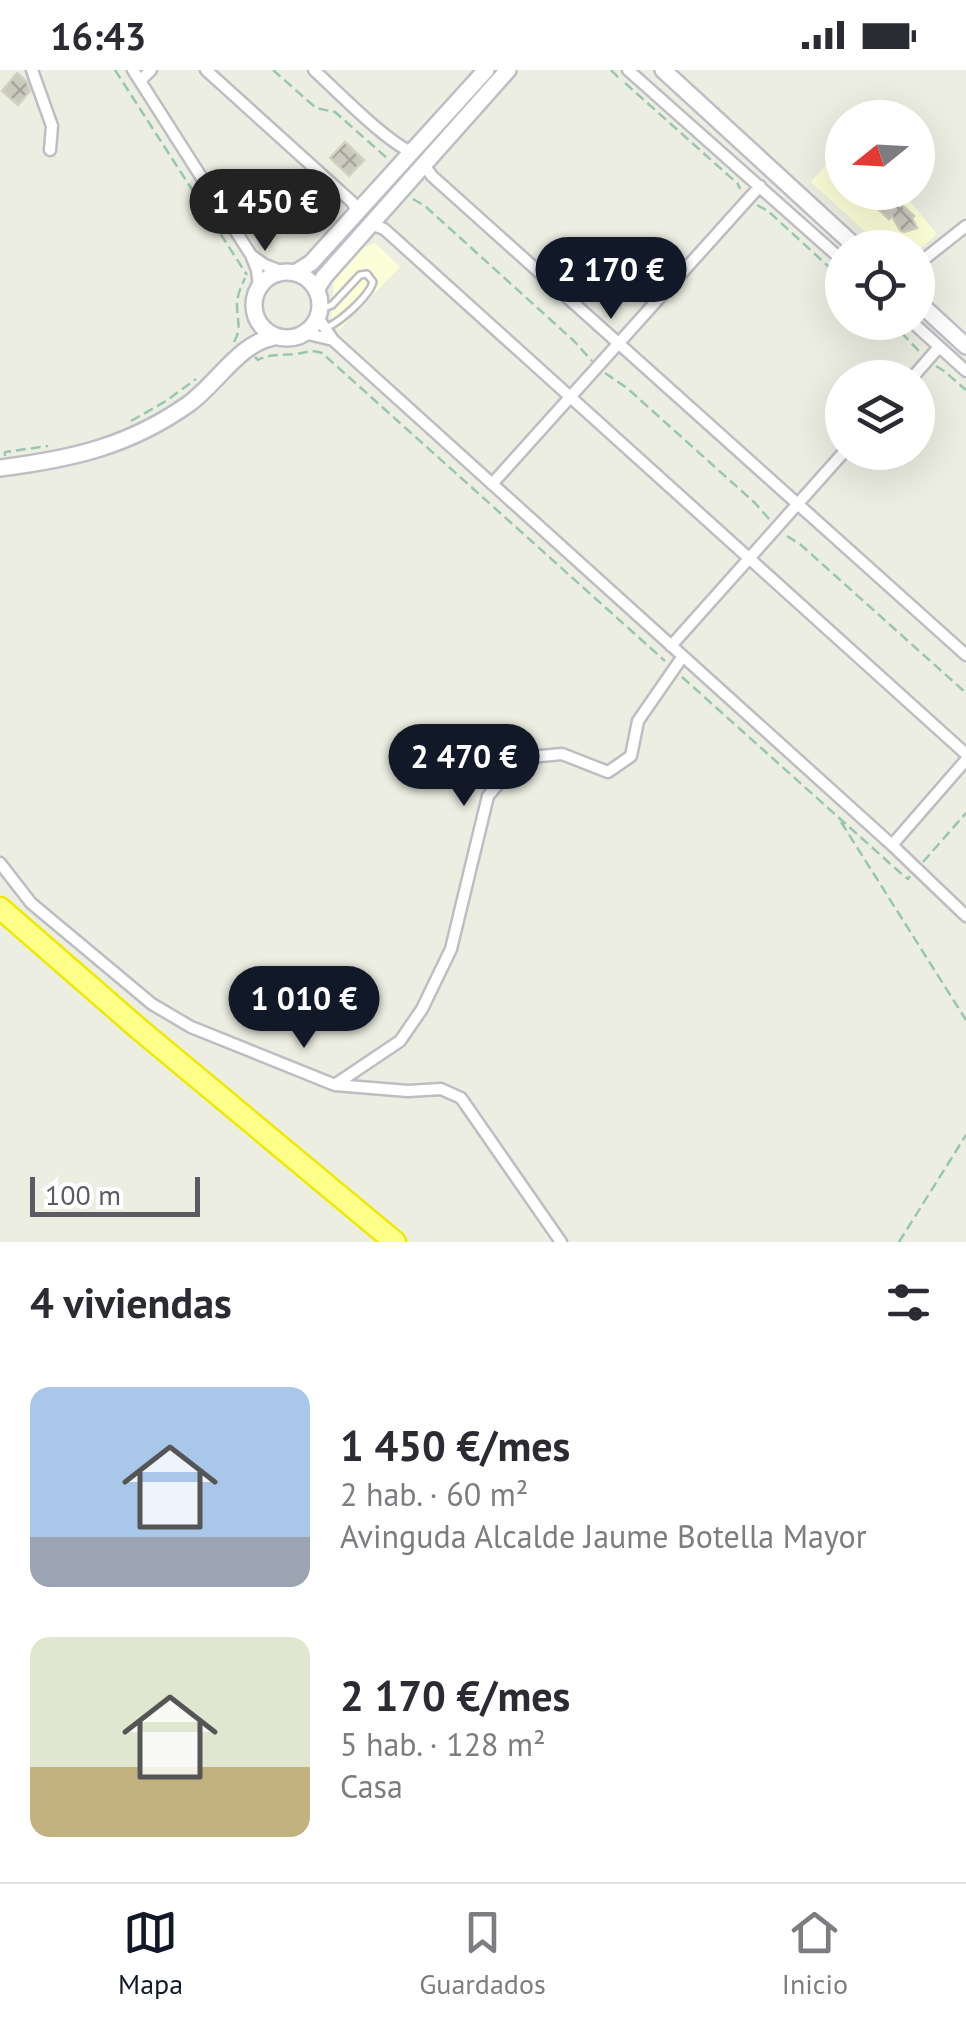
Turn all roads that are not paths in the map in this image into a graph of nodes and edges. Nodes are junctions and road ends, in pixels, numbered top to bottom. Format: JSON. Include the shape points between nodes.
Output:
{"nodes":[{"id":1,"x":32,"y":70,"type":"edge"},
{"id":2,"x":133,"y":70,"type":"edge"},
{"id":3,"x":151,"y":70,"type":"edge"},
{"id":4,"x":206,"y":70,"type":"edge"},
{"id":5,"x":314,"y":70,"type":"edge"},
{"id":6,"x":486,"y":70,"type":"edge"},
{"id":7,"x":508,"y":70,"type":"edge"},
{"id":8,"x":628,"y":70,"type":"edge"},
{"id":9,"x":663,"y":70,"type":"edge"},
{"id":10,"x":140,"y":81,"type":"junction"},
{"id":11,"x":50,"y":150,"type":"dead end"},
{"id":12,"x":418,"y":159,"type":"junction"},
{"id":13,"x":396,"y":183,"type":"junction"},
{"id":14,"x":760,"y":186,"type":"junction"},
{"id":15,"x":358,"y":213,"type":"junction"},
{"id":16,"x":372,"y":224,"type":"junction"},
{"id":17,"x":966,"y":226,"type":"edge"},
{"id":18,"x":837,"y":230,"type":"edge"},
{"id":19,"x":825,"y":245,"type":"edge"},
{"id":20,"x":935,"y":251,"type":"edge"},
{"id":21,"x":251,"y":254,"type":"junction"},
{"id":22,"x":289,"y":272,"type":"junction"},
{"id":23,"x":255,"y":278,"type":"junction"},
{"id":24,"x":316,"y":290,"type":"junction"},
{"id":25,"x":256,"y":318,"type":"junction"},
{"id":26,"x":320,"y":318,"type":"junction"},
{"id":27,"x":935,"y":318,"type":"edge"},
{"id":28,"x":304,"y":333,"type":"junction"},
{"id":29,"x":274,"y":337,"type":"junction"},
{"id":30,"x":333,"y":340,"type":"junction"},
{"id":31,"x":931,"y":340,"type":"edge"},
{"id":32,"x":618,"y":343,"type":"junction"},
{"id":33,"x":966,"y":346,"type":"edge"},
{"id":34,"x":939,"y":347,"type":"junction"},
{"id":35,"x":247,"y":349,"type":"junction"},
{"id":36,"x":928,"y":360,"type":"edge"},
{"id":37,"x":966,"y":371,"type":"edge"},
{"id":38,"x":570,"y":396,"type":"junction"},
{"id":39,"x":4,"y":468,"type":"edge"},
{"id":40,"x":828,"y":470,"type":"edge"},
{"id":41,"x":492,"y":484,"type":"junction"},
{"id":42,"x":798,"y":504,"type":"junction"},
{"id":43,"x":750,"y":558,"type":"junction"},
{"id":44,"x":671,"y":646,"type":"junction"},
{"id":45,"x":966,"y":655,"type":"edge"},
{"id":46,"x":683,"y":656,"type":"junction"},
{"id":47,"x":966,"y":757,"type":"edge"},
{"id":48,"x":892,"y":844,"type":"junction"},
{"id":49,"x":0,"y":863,"type":"edge"},
{"id":50,"x":0,"y":908,"type":"edge"},
{"id":51,"x":965,"y":912,"type":"edge"},
{"id":52,"x":336,"y":1085,"type":"junction"},
{"id":53,"x":396,"y":1242,"type":"edge"},
{"id":54,"x":561,"y":1242,"type":"edge"}],
"edges":[{"from":1,"to":11,"type":"street","via":[[52,126]]},
{"from":2,"to":10,"type":"street"},
{"from":3,"to":10,"type":"street"},
{"from":4,"to":15,"type":"street"},
{"from":5,"to":12,"type":"street"},
{"from":6,"to":12,"type":"street"},
{"from":7,"to":12,"type":"street"},
{"from":8,"to":14,"type":"street"},
{"from":9,"to":18,"type":"street"},
{"from":10,"to":21,"type":"street"},
{"from":12,"to":13,"type":"street"},
{"from":12,"to":32,"type":"street"},
{"from":13,"to":15,"type":"street"},
{"from":13,"to":16,"type":"street"},
{"from":14,"to":19,"type":"street"},
{"from":14,"to":32,"type":"street"},
{"from":15,"to":22,"type":"street","via":[[308,267]]},
{"from":16,"to":24,"type":"street"},
{"from":16,"to":38,"type":"street"},
{"from":17,"to":20,"type":"street"},
{"from":21,"to":22,"type":"street"},
{"from":21,"to":23,"type":"street"},
{"from":22,"to":23,"type":"street"},
{"from":22,"to":24,"type":"street","via":[[306,277]]},
{"from":23,"to":25,"type":"street"},
{"from":24,"to":26,"type":"street"},
{"from":25,"to":29,"type":"street"},
{"from":25,"to":35,"type":"street"},
{"from":26,"to":26,"type":"lane","via":[[360,274],[367,274],[371,290],[334,325]]},
{"from":26,"to":28,"type":"street"},
{"from":26,"to":30,"type":"street"},
{"from":27,"to":33,"type":"street"},
{"from":28,"to":29,"type":"street"},
{"from":28,"to":30,"type":"street"},
{"from":29,"to":35,"type":"street"},
{"from":30,"to":41,"type":"street"},
{"from":31,"to":34,"type":"street"},
{"from":32,"to":38,"type":"street"},
{"from":32,"to":42,"type":"street"},
{"from":34,"to":36,"type":"street"},
{"from":34,"to":37,"type":"street"},
{"from":35,"to":39,"type":"street","via":[[193,401],[139,434],[76,456]]},
{"from":38,"to":41,"type":"street"},
{"from":38,"to":43,"type":"street"},
{"from":40,"to":42,"type":"street"},
{"from":41,"to":44,"type":"street"},
{"from":42,"to":43,"type":"street"},
{"from":42,"to":45,"type":"street"},
{"from":43,"to":44,"type":"street"},
{"from":43,"to":47,"type":"street"},
{"from":44,"to":46,"type":"street"},
{"from":46,"to":48,"type":"street"},
{"from":46,"to":52,"type":"street","via":[[638,720],[631,756],[608,772],[562,754],[520,758],[488,796],[451,949],[422,1009],[400,1041]]},
{"from":47,"to":48,"type":"street"},
{"from":48,"to":51,"type":"street"},
{"from":49,"to":52,"type":"street","via":[[31,903],[152,1004],[191,1027]]},
{"from":50,"to":53,"type":"highway"},
{"from":52,"to":54,"type":"street","via":[[441,1089],[461,1098]]}]}
